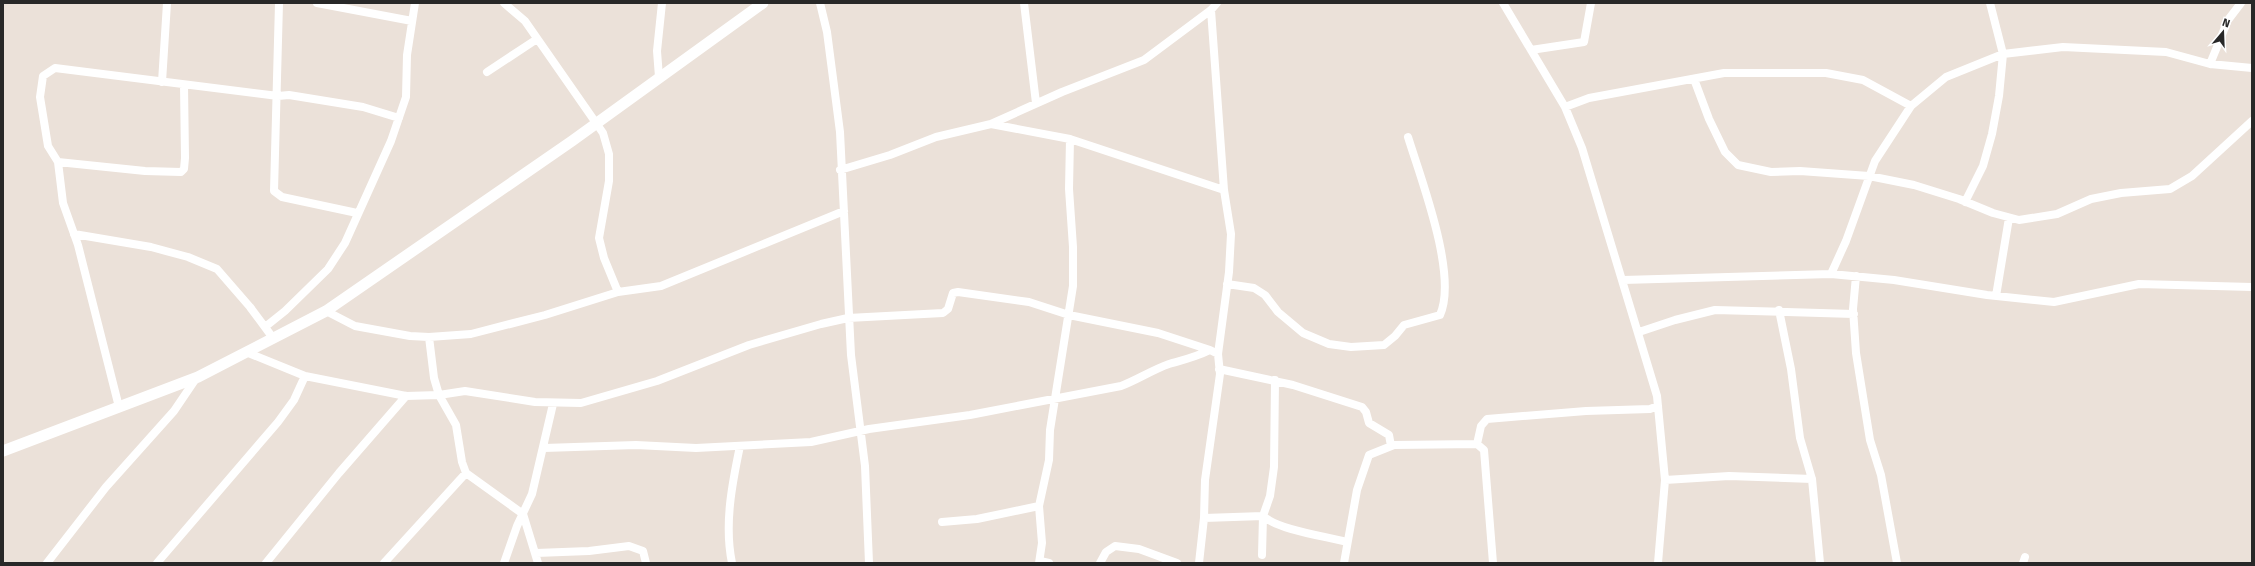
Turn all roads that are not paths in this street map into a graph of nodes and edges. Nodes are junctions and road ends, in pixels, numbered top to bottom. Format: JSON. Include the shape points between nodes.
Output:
{"nodes":[{"id":1,"x":167,"y":3,"type":"edge"},
{"id":2,"x":279,"y":3,"type":"edge"},
{"id":3,"x":317,"y":3,"type":"edge"},
{"id":4,"x":415,"y":3,"type":"edge"},
{"id":5,"x":662,"y":3,"type":"edge"},
{"id":6,"x":763,"y":3,"type":"edge"},
{"id":7,"x":820,"y":3,"type":"edge"},
{"id":8,"x":1024,"y":3,"type":"edge"},
{"id":9,"x":1217,"y":3,"type":"edge"},
{"id":10,"x":1503,"y":3,"type":"edge"},
{"id":11,"x":1591,"y":3,"type":"edge"},
{"id":12,"x":1990,"y":3,"type":"edge"},
{"id":13,"x":2241,"y":3,"type":"edge"},
{"id":14,"x":507,"y":4,"type":"edge"},
{"id":15,"x":1211,"y":10,"type":"junction"},
{"id":16,"x":412,"y":21,"type":"junction"},
{"id":17,"x":537,"y":39,"type":"junction"},
{"id":18,"x":1531,"y":50,"type":"junction"},
{"id":19,"x":2003,"y":54,"type":"junction"},
{"id":20,"x":2210,"y":64,"type":"junction"},
{"id":21,"x":2252,"y":68,"type":"edge"},
{"id":22,"x":487,"y":72,"type":"dead end"},
{"id":23,"x":659,"y":77,"type":"junction"},
{"id":24,"x":1694,"y":79,"type":"junction"},
{"id":25,"x":162,"y":82,"type":"junction"},
{"id":26,"x":184,"y":85,"type":"junction"},
{"id":27,"x":278,"y":96,"type":"junction"},
{"id":28,"x":1036,"y":103,"type":"junction"},
{"id":29,"x":1911,"y":106,"type":"junction"},
{"id":30,"x":1565,"y":107,"type":"junction"},
{"id":31,"x":399,"y":118,"type":"junction"},
{"id":32,"x":2252,"y":121,"type":"edge"},
{"id":33,"x":596,"y":123,"type":"junction"},
{"id":34,"x":992,"y":124,"type":"junction"},
{"id":35,"x":1408,"y":137,"type":"dead end"},
{"id":36,"x":1070,"y":139,"type":"junction"},
{"id":37,"x":58,"y":162,"type":"junction"},
{"id":38,"x":840,"y":170,"type":"junction"},
{"id":39,"x":1870,"y":176,"type":"junction"},
{"id":40,"x":1224,"y":190,"type":"junction"},
{"id":41,"x":1965,"y":202,"type":"junction"},
{"id":42,"x":844,"y":211,"type":"junction"},
{"id":43,"x":357,"y":213,"type":"junction"},
{"id":44,"x":2009,"y":218,"type":"junction"},
{"id":45,"x":74,"y":234,"type":"junction"},
{"id":46,"x":1831,"y":274,"type":"junction"},
{"id":47,"x":1856,"y":276,"type":"junction"},
{"id":48,"x":1623,"y":280,"type":"junction"},
{"id":49,"x":1227,"y":284,"type":"junction"},
{"id":50,"x":2252,"y":287,"type":"edge"},
{"id":51,"x":618,"y":292,"type":"junction"},
{"id":52,"x":1996,"y":296,"type":"junction"},
{"id":53,"x":1779,"y":310,"type":"junction"},
{"id":54,"x":326,"y":311,"type":"junction"},
{"id":55,"x":1854,"y":314,"type":"junction"},
{"id":56,"x":1069,"y":316,"type":"junction"},
{"id":57,"x":848,"y":318,"type":"junction"},
{"id":58,"x":265,"y":327,"type":"junction"},
{"id":59,"x":1639,"y":332,"type":"junction"},
{"id":60,"x":429,"y":337,"type":"junction"},
{"id":61,"x":273,"y":338,"type":"junction"},
{"id":62,"x":246,"y":352,"type":"junction"},
{"id":63,"x":1214,"y":352,"type":"junction"},
{"id":64,"x":1219,"y":369,"type":"junction"},
{"id":65,"x":305,"y":376,"type":"junction"},
{"id":66,"x":198,"y":377,"type":"junction"},
{"id":67,"x":1275,"y":380,"type":"junction"},
{"id":68,"x":439,"y":395,"type":"junction"},
{"id":69,"x":406,"y":396,"type":"junction"},
{"id":70,"x":1056,"y":399,"type":"junction"},
{"id":71,"x":553,"y":404,"type":"junction"},
{"id":72,"x":1658,"y":406,"type":"junction"},
{"id":73,"x":119,"y":407,"type":"junction"},
{"id":74,"x":860,"y":432,"type":"junction"},
{"id":75,"x":1477,"y":444,"type":"junction"},
{"id":76,"x":740,"y":446,"type":"junction"},
{"id":77,"x":1391,"y":446,"type":"junction"},
{"id":78,"x":544,"y":448,"type":"junction"},
{"id":79,"x":3,"y":451,"type":"edge"},
{"id":80,"x":466,"y":473,"type":"junction"},
{"id":81,"x":1812,"y":479,"type":"junction"},
{"id":82,"x":1665,"y":480,"type":"junction"},
{"id":83,"x":1039,"y":506,"type":"junction"},
{"id":84,"x":523,"y":514,"type":"junction"},
{"id":85,"x":1263,"y":516,"type":"junction"},
{"id":86,"x":1204,"y":518,"type":"junction"},
{"id":87,"x":942,"y":522,"type":"dead end"},
{"id":88,"x":1347,"y":542,"type":"junction"},
{"id":89,"x":536,"y":553,"type":"junction"},
{"id":90,"x":1262,"y":555,"type":"dead end"},
{"id":91,"x":1039,"y":562,"type":"edge"},
{"id":92,"x":47,"y":563,"type":"edge"},
{"id":93,"x":157,"y":563,"type":"edge"},
{"id":94,"x":266,"y":563,"type":"edge"},
{"id":95,"x":384,"y":563,"type":"edge"},
{"id":96,"x":504,"y":563,"type":"edge"},
{"id":97,"x":538,"y":563,"type":"edge"},
{"id":98,"x":646,"y":563,"type":"edge"},
{"id":99,"x":732,"y":563,"type":"edge"},
{"id":100,"x":869,"y":563,"type":"edge"},
{"id":101,"x":1049,"y":563,"type":"edge"},
{"id":102,"x":1100,"y":563,"type":"edge"},
{"id":103,"x":1177,"y":563,"type":"edge"},
{"id":104,"x":1198,"y":563,"type":"edge"},
{"id":105,"x":1344,"y":563,"type":"edge"},
{"id":106,"x":1493,"y":563,"type":"edge"},
{"id":107,"x":1658,"y":563,"type":"edge"},
{"id":108,"x":1820,"y":563,"type":"edge"},
{"id":109,"x":1897,"y":563,"type":"edge"}],
"edges":[{"from":1,"to":25,"type":"street"},
{"from":2,"to":27,"type":"street"},
{"from":3,"to":16,"type":"street"},
{"from":4,"to":16,"type":"street"},
{"from":5,"to":23,"type":"street","via":[[657,51]]},
{"from":6,"to":23,"type":"street"},
{"from":7,"to":38,"type":"street","via":[[827,32],[840,132]]},
{"from":8,"to":28,"type":"street"},
{"from":9,"to":15,"type":"street"},
{"from":10,"to":18,"type":"street"},
{"from":11,"to":18,"type":"street","via":[[1584,42]]},
{"from":12,"to":19,"type":"street"},
{"from":13,"to":20,"type":"street","via":[[2228,20]]},
{"from":14,"to":17,"type":"street","via":[[525,21]]},
{"from":15,"to":28,"type":"street","via":[[1144,60]]},
{"from":15,"to":40,"type":"street"},
{"from":16,"to":31,"type":"street","via":[[407,55],[406,97]]},
{"from":17,"to":22,"type":"street"},
{"from":17,"to":33,"type":"street"},
{"from":18,"to":30,"type":"street"},
{"from":19,"to":20,"type":"street","via":[[2063,47],[2096,47],[2166,52]]},
{"from":19,"to":29,"type":"street","via":[[1946,77]]},
{"from":19,"to":41,"type":"street","via":[[1992,134],[1983,166]]},
{"from":20,"to":21,"type":"street"},
{"from":23,"to":33,"type":"street"},
{"from":24,"to":29,"type":"street","via":[[1724,73],[1826,73],[1863,80]]},
{"from":24,"to":30,"type":"street","via":[[1589,98]]},
{"from":24,"to":39,"type":"street","via":[[1725,152],[1738,165],[1771,172],[1800,171]]},
{"from":25,"to":26,"type":"street"},
{"from":25,"to":37,"type":"street","via":[[55,68],[42,76],[40,97],[48,146]]},
{"from":26,"to":27,"type":"street"},
{"from":26,"to":37,"type":"street","via":[[185,158],[184,169],[181,172]]},
{"from":27,"to":31,"type":"street","via":[[289,95],[363,107]]},
{"from":27,"to":43,"type":"street","via":[[274,191],[282,197]]},
{"from":28,"to":34,"type":"street"},
{"from":29,"to":39,"type":"street","via":[[1875,161]]},
{"from":30,"to":48,"type":"street","via":[[1582,148]]},
{"from":31,"to":43,"type":"street"},
{"from":32,"to":44,"type":"street","via":[[2192,176],[2170,189],[2121,193],[2091,199],[2057,214],[2037,219]]},
{"from":33,"to":51,"type":"street","via":[[603,133],[609,154],[609,180],[600,238],[604,258]]},
{"from":33,"to":54,"type":"street"},
{"from":34,"to":36,"type":"street"},
{"from":34,"to":38,"type":"street","via":[[936,136],[890,155]]},
{"from":35,"to":49,"type":"street","via":[[1439,237],[1444,268],[1443,308],[1440,315],[1404,325],[1384,345],[1351,347],[1329,344],[1303,333],[1278,312],[1265,295],[1254,288]]},
{"from":36,"to":40,"type":"street"},
{"from":36,"to":56,"type":"street","via":[[1069,189],[1073,247]]},
{"from":37,"to":45,"type":"street","via":[[63,203]]},
{"from":38,"to":42,"type":"street"},
{"from":39,"to":41,"type":"street","via":[[1914,185]]},
{"from":39,"to":46,"type":"street"},
{"from":40,"to":49,"type":"street","via":[[1231,234]]},
{"from":41,"to":44,"type":"street"},
{"from":42,"to":51,"type":"street","via":[[661,286]]},
{"from":42,"to":57,"type":"street"},
{"from":43,"to":58,"type":"street","via":[[345,243],[328,269]]},
{"from":44,"to":52,"type":"street"},
{"from":45,"to":58,"type":"street","via":[[151,246],[217,269]]},
{"from":45,"to":73,"type":"street"},
{"from":46,"to":47,"type":"street"},
{"from":46,"to":48,"type":"street"},
{"from":47,"to":52,"type":"street"},
{"from":47,"to":55,"type":"street"},
{"from":48,"to":59,"type":"street"},
{"from":49,"to":63,"type":"street"},
{"from":50,"to":52,"type":"street","via":[[2139,284],[2054,302]]},
{"from":51,"to":60,"type":"street","via":[[545,315],[471,334]]},
{"from":53,"to":55,"type":"street"},
{"from":53,"to":59,"type":"street","via":[[1715,310]]},
{"from":53,"to":81,"type":"street","via":[[1791,369],[1800,438]]},
{"from":54,"to":60,"type":"street","via":[[355,326]]},
{"from":54,"to":61,"type":"street"},
{"from":55,"to":109,"type":"street","via":[[1856,353],[1870,440],[1881,475]]},
{"from":56,"to":57,"type":"street","via":[[1028,302],[958,292],[953,293],[948,309],[943,313]]},
{"from":56,"to":63,"type":"street","via":[[1158,333]]},
{"from":56,"to":70,"type":"street"},
{"from":57,"to":71,"type":"street","via":[[749,345],[657,381],[582,403]]},
{"from":57,"to":74,"type":"street"},
{"from":58,"to":61,"type":"street"},
{"from":59,"to":72,"type":"street"},
{"from":60,"to":68,"type":"street","via":[[434,378]]},
{"from":61,"to":62,"type":"street"},
{"from":62,"to":65,"type":"street"},
{"from":62,"to":66,"type":"street"},
{"from":63,"to":64,"type":"street"},
{"from":63,"to":70,"type":"street","via":[[1167,365],[1121,386]]},
{"from":64,"to":67,"type":"street"},
{"from":64,"to":86,"type":"street","via":[[1205,480]]},
{"from":65,"to":69,"type":"street"},
{"from":65,"to":93,"type":"street","via":[[294,400],[278,422]]},
{"from":66,"to":73,"type":"street"},
{"from":66,"to":92,"type":"street","via":[[174,411],[106,487]]},
{"from":67,"to":77,"type":"street","via":[[1362,407],[1369,423],[1389,435]]},
{"from":67,"to":85,"type":"street","via":[[1274,467],[1270,496]]},
{"from":68,"to":69,"type":"street"},
{"from":68,"to":71,"type":"street","via":[[465,391]]},
{"from":68,"to":80,"type":"street","via":[[456,426]]},
{"from":69,"to":94,"type":"street"},
{"from":70,"to":74,"type":"street"},
{"from":70,"to":83,"type":"street","via":[[1050,430],[1049,460]]},
{"from":71,"to":78,"type":"street"},
{"from":72,"to":75,"type":"street","via":[[1650,409],[1487,419],[1481,426]]},
{"from":72,"to":82,"type":"street"},
{"from":73,"to":79,"type":"street"},
{"from":74,"to":76,"type":"street","via":[[811,442]]},
{"from":74,"to":100,"type":"street","via":[[866,466]]},
{"from":75,"to":77,"type":"street"},
{"from":75,"to":106,"type":"street","via":[[1484,450]]},
{"from":76,"to":78,"type":"street","via":[[696,448],[628,445]]},
{"from":76,"to":99,"type":"street","via":[[728,522]]},
{"from":77,"to":88,"type":"street","via":[[1369,455],[1367,459],[1357,490]]},
{"from":78,"to":84,"type":"street","via":[[532,494]]},
{"from":80,"to":84,"type":"street"},
{"from":80,"to":95,"type":"street"},
{"from":81,"to":82,"type":"street","via":[[1729,476]]},
{"from":81,"to":108,"type":"street"},
{"from":82,"to":107,"type":"street"},
{"from":83,"to":87,"type":"street","via":[[977,519]]},
{"from":83,"to":91,"type":"street","via":[[1042,543]]},
{"from":84,"to":89,"type":"street"},
{"from":84,"to":96,"type":"street"},
{"from":85,"to":86,"type":"street"},
{"from":85,"to":88,"type":"street","via":[[1285,527]]},
{"from":85,"to":90,"type":"street"},
{"from":86,"to":104,"type":"street"},
{"from":88,"to":105,"type":"street"},
{"from":89,"to":97,"type":"street"},
{"from":89,"to":98,"type":"street","via":[[629,546],[643,551]]},
{"from":91,"to":101,"type":"street"},
{"from":102,"to":103,"type":"street","via":[[1106,552],[1115,546],[1139,549]]}]}
